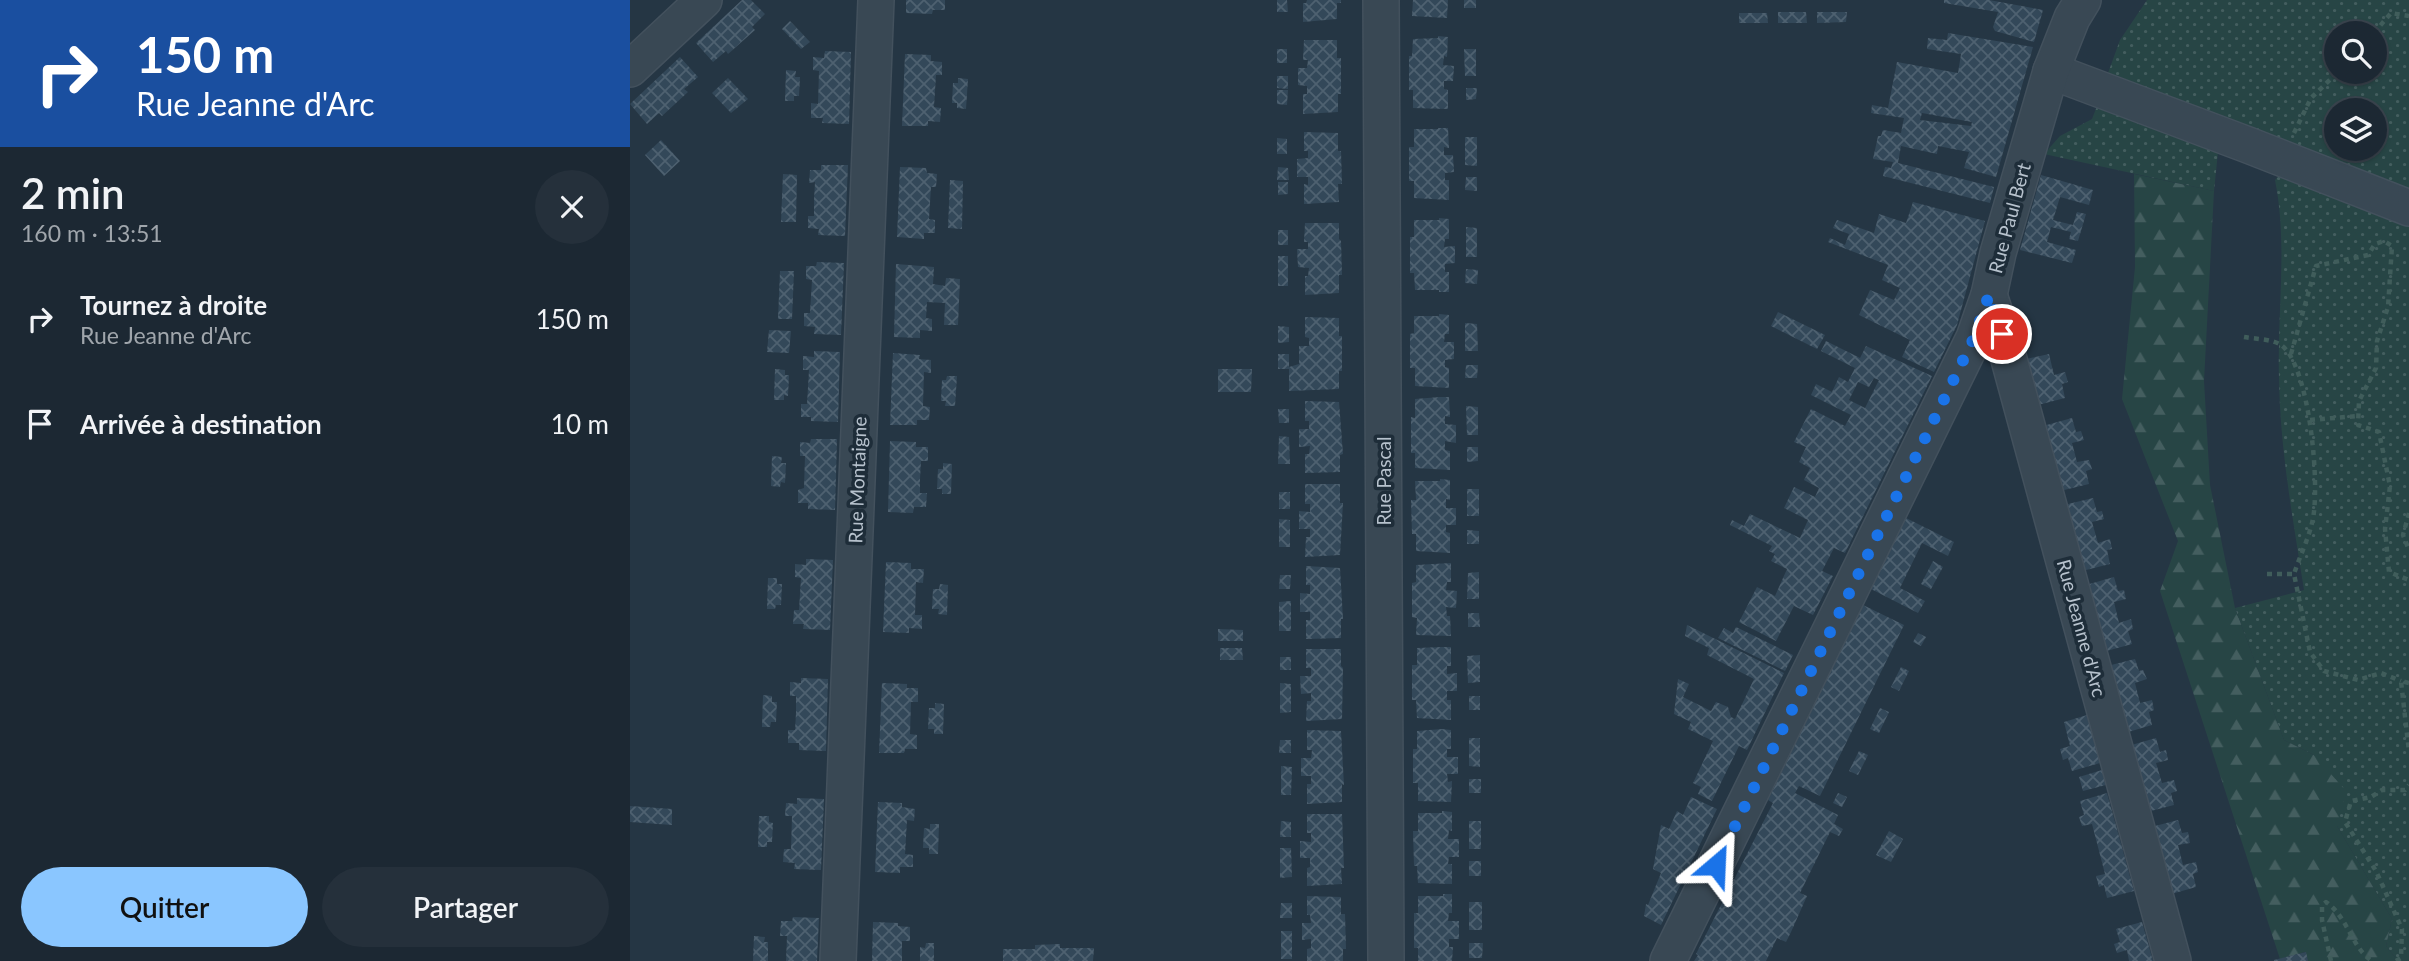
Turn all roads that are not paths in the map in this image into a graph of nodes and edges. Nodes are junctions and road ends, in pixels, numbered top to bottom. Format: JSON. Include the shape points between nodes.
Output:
{"nodes":[{"id":1,"x":704,"y":0,"type":"edge"},
{"id":2,"x":876,"y":0,"type":"edge"},
{"id":3,"x":1381,"y":0,"type":"edge"},
{"id":4,"x":2083,"y":0,"type":"edge"},
{"id":5,"x":630,"y":69,"type":"edge"},
{"id":6,"x":2051,"y":71,"type":"junction"},
{"id":7,"x":2409,"y":208,"type":"edge"},
{"id":8,"x":1989,"y":295,"type":"junction"},
{"id":9,"x":838,"y":961,"type":"edge"},
{"id":10,"x":1386,"y":961,"type":"edge"},
{"id":11,"x":1668,"y":961,"type":"edge"},
{"id":12,"x":2174,"y":961,"type":"edge"}],
"edges":[{"from":1,"to":5,"type":"street"},
{"from":2,"to":9,"type":"street","name":"Rue Montaigne"},
{"from":3,"to":10,"type":"street","name":"Rue Pascal"},
{"from":4,"to":6,"type":"street","name":"Rue Paul Bert"},
{"from":6,"to":7,"type":"street"},
{"from":6,"to":8,"type":"street","name":"Rue Paul Bert"},
{"from":8,"to":11,"type":"street","name":"Rue Paul Bert","via":[[1974,338]]},
{"from":8,"to":12,"type":"street","name":"Rue Jeanne d'Arc"}]}
